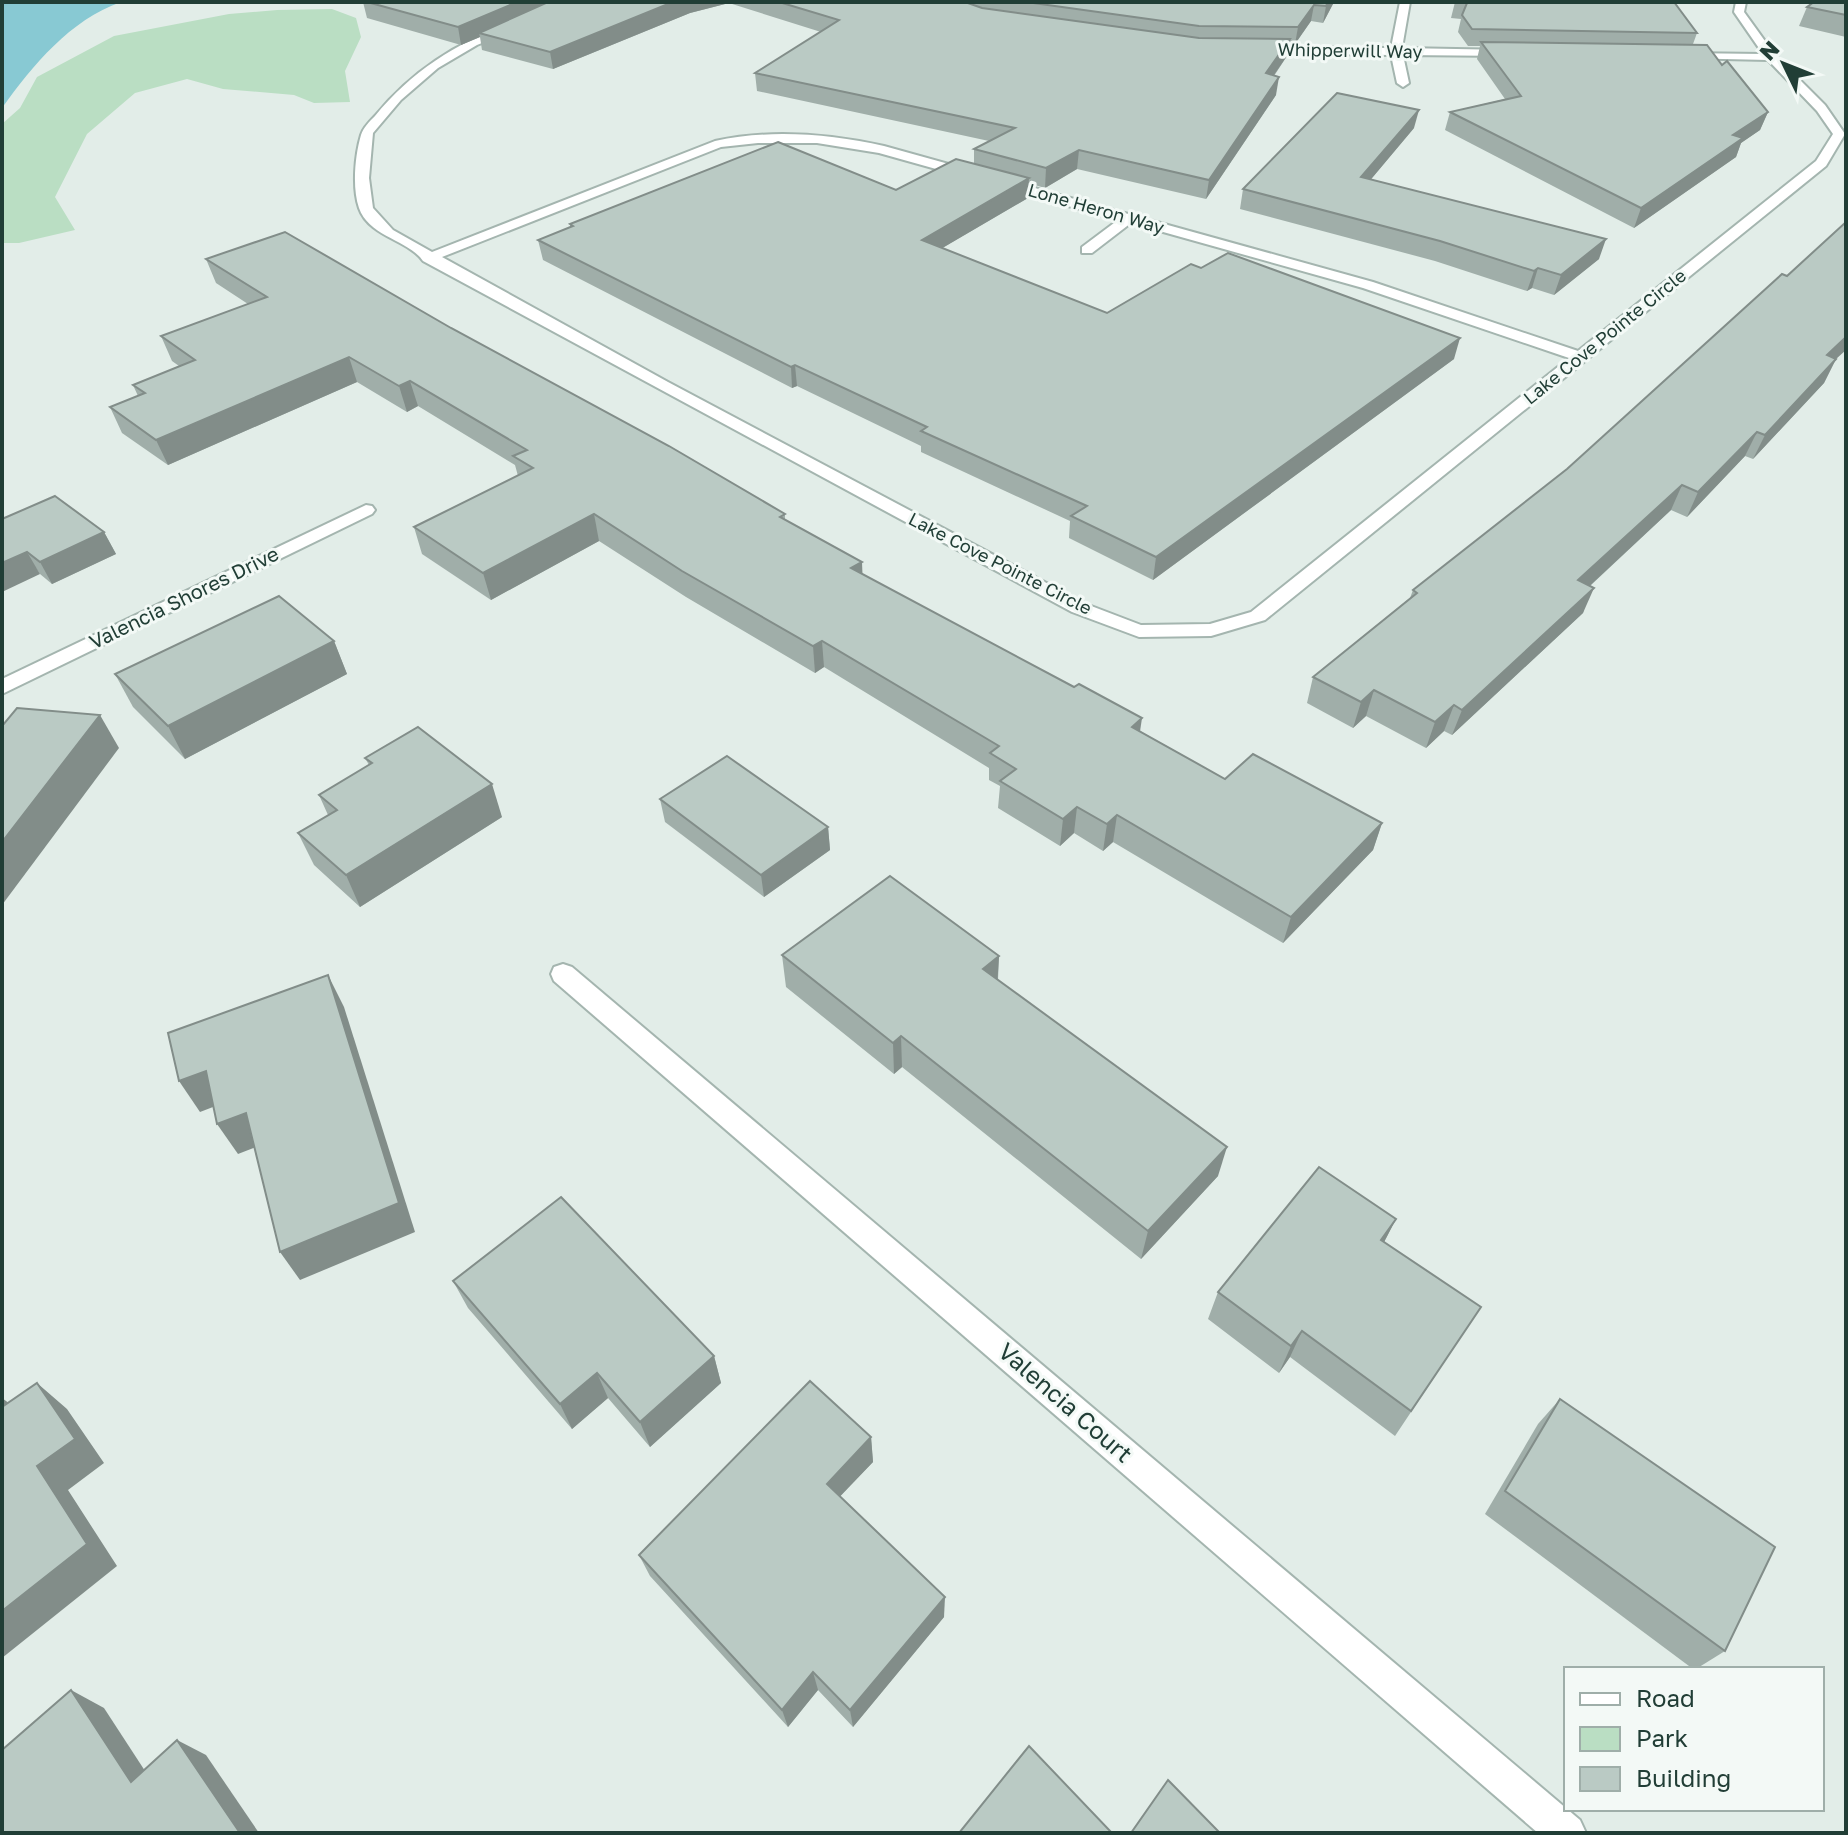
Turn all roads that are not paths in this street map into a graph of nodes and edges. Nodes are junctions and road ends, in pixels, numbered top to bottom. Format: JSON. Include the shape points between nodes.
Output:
{"nodes":[{"id":1,"x":1405,"y":2,"type":"edge"},
{"id":2,"x":1741,"y":2,"type":"edge"},
{"id":3,"x":531,"y":20,"type":"edge"},
{"id":4,"x":1243,"y":50,"type":"edge"},
{"id":5,"x":1396,"y":51,"type":"junction"},
{"id":6,"x":1521,"y":53,"type":"edge"},
{"id":7,"x":1662,"y":55,"type":"edge"},
{"id":8,"x":1771,"y":57,"type":"junction"},
{"id":9,"x":1403,"y":83,"type":"dead end"},
{"id":10,"x":1129,"y":218,"type":"junction"},
{"id":11,"x":1087,"y":250,"type":"dead end"},
{"id":12,"x":428,"y":258,"type":"junction"},
{"id":13,"x":1581,"y":357,"type":"junction"},
{"id":14,"x":366,"y":510,"type":"dead end"},
{"id":15,"x":2,"y":687,"type":"edge"},
{"id":16,"x":563,"y":974,"type":"dead end"},
{"id":17,"x":1567,"y":1833,"type":"edge"}],
"edges":[{"from":1,"to":5,"type":"street"},
{"from":2,"to":8,"type":"street","name":"Lake Cove Pointe Circle","via":[[1739,12]]},
{"from":3,"to":12,"type":"street","name":"Lake Cove Pointe Circle","via":[[473,43],[434,66],[397,97],[367,133],[362,178],[366,209],[388,233]]},
{"from":4,"to":5,"type":"street","name":"Whipperwill Way"},
{"from":5,"to":6,"type":"street","name":"Whipperwill Way"},
{"from":5,"to":9,"type":"street"},
{"from":7,"to":8,"type":"street"},
{"from":8,"to":13,"type":"street","name":"Lake Cove Pointe Circle","via":[[1839,134],[1821,163]]},
{"from":10,"to":11,"type":"street"},
{"from":10,"to":12,"type":"street","name":"Lone Heron Way","via":[[880,149],[817,139],[758,139],[719,144]]},
{"from":10,"to":13,"type":"street","name":"Lone Heron Way","via":[[1368,285]]},
{"from":12,"to":13,"type":"street","name":"Lake Cove Pointe Circle","via":[[1079,608],[1139,631],[1211,630],[1258,616]]},
{"from":14,"to":15,"type":"street","name":"Valencia Shores Drive"},
{"from":16,"to":17,"type":"street","name":"Valencia Court"}]}
